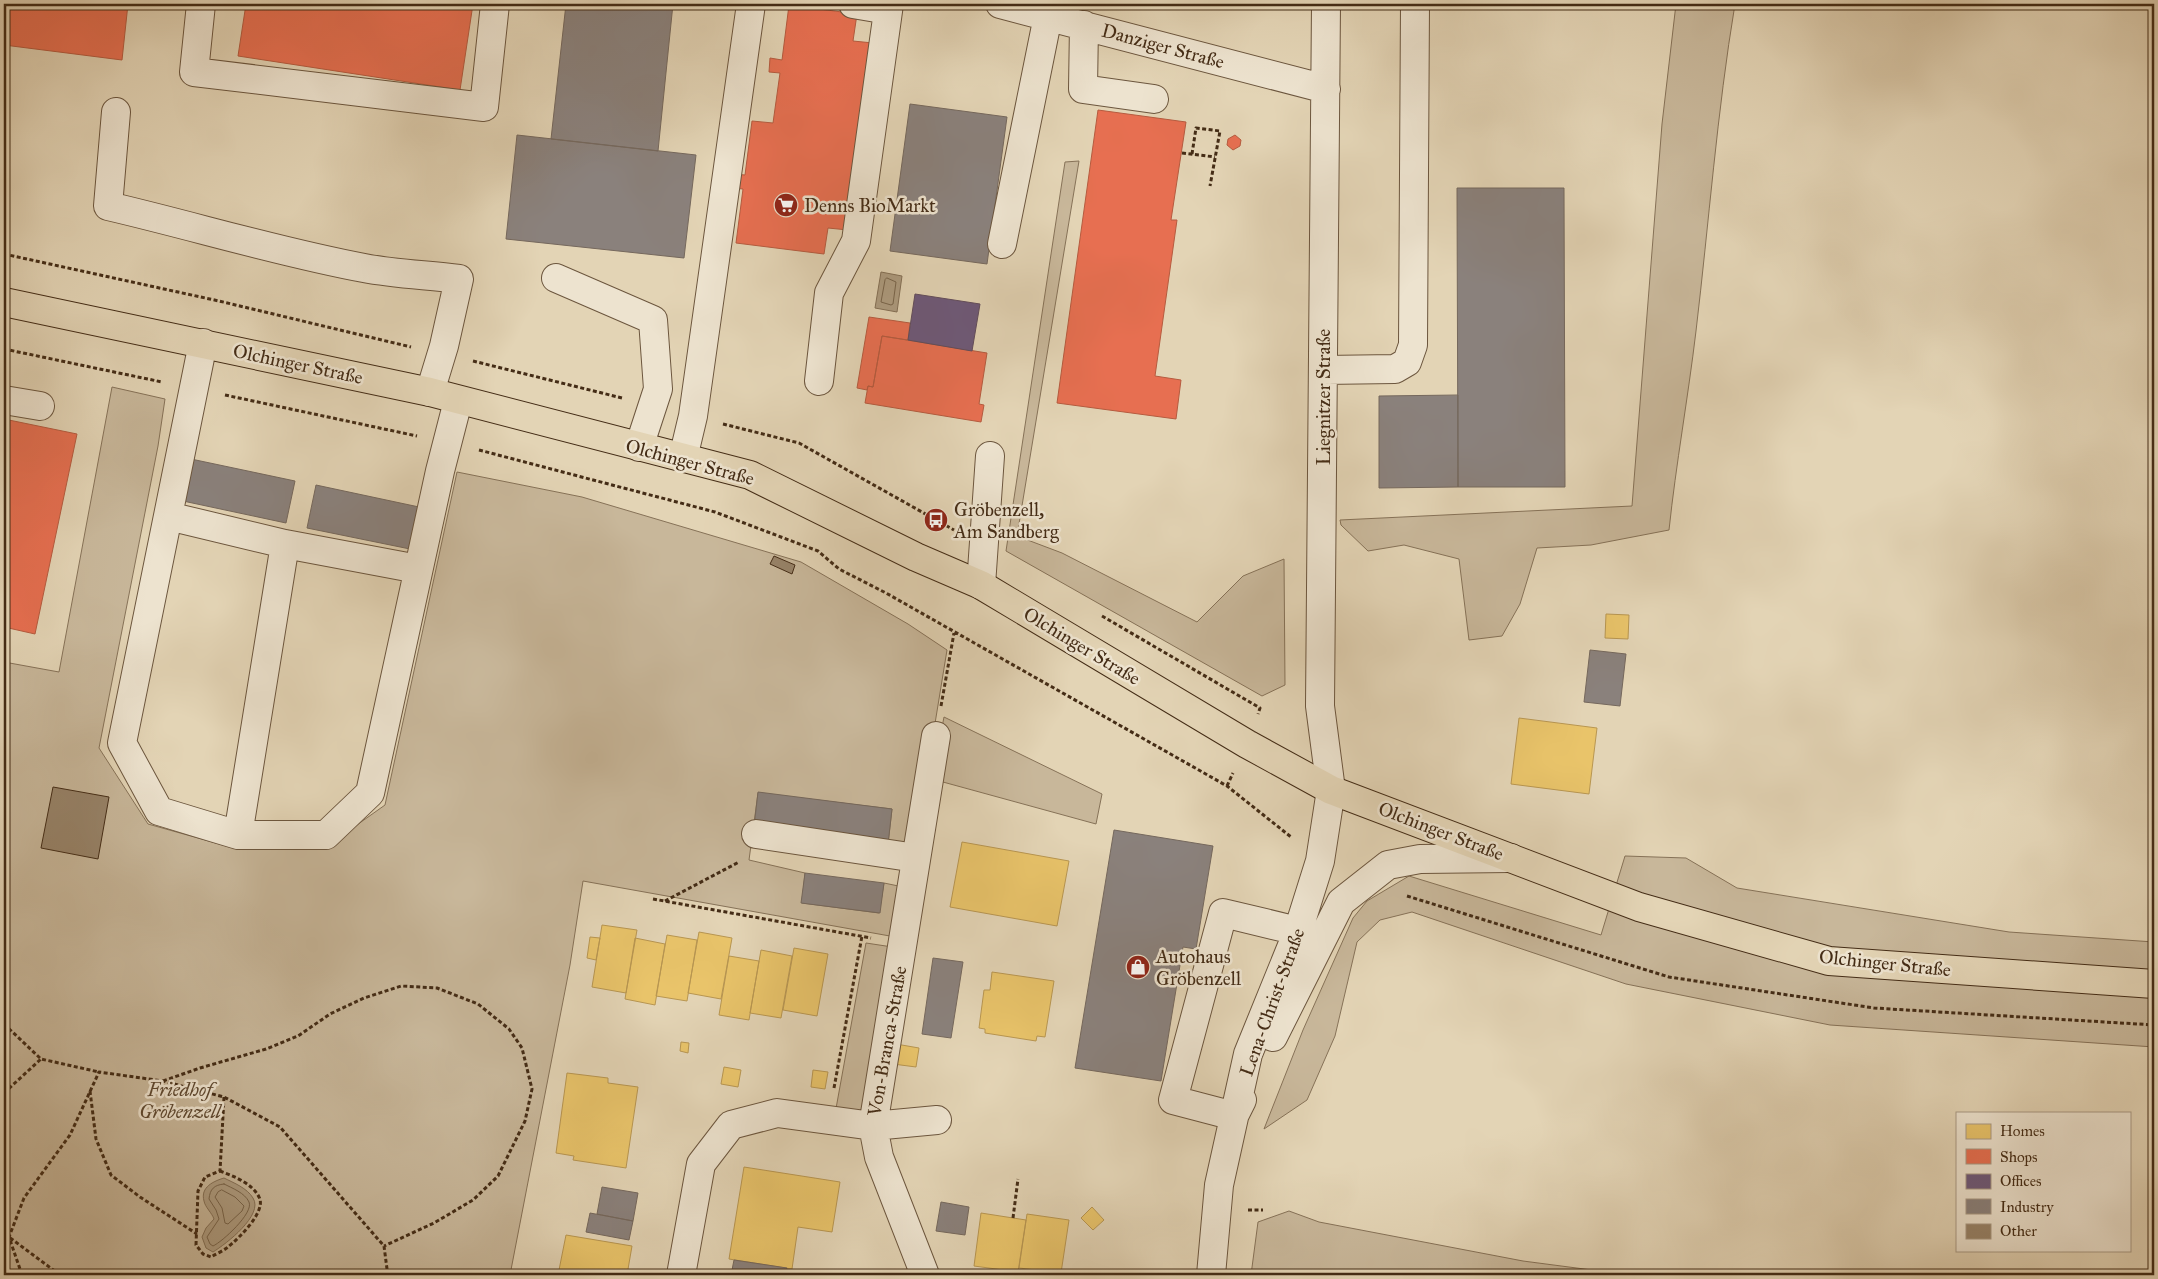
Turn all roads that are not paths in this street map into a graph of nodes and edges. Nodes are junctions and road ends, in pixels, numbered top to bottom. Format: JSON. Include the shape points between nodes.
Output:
{"nodes":[{"id":1,"x":201,"y":4,"type":"edge"},
{"id":2,"x":495,"y":4,"type":"edge"},
{"id":3,"x":751,"y":4,"type":"edge"},
{"id":4,"x":853,"y":4,"type":"edge"},
{"id":5,"x":1000,"y":4,"type":"edge"},
{"id":6,"x":1326,"y":4,"type":"edge"},
{"id":7,"x":1415,"y":4,"type":"edge"},
{"id":8,"x":889,"y":7,"type":"edge"},
{"id":9,"x":1048,"y":16,"type":"junction"},
{"id":10,"x":1084,"y":25,"type":"junction"},
{"id":11,"x":1326,"y":89,"type":"junction"},
{"id":12,"x":1154,"y":99,"type":"dead end"},
{"id":13,"x":116,"y":112,"type":"dead end"},
{"id":14,"x":1002,"y":244,"type":"dead end"},
{"id":15,"x":556,"y":278,"type":"dead end"},
{"id":16,"x":4,"y":302,"type":"edge"},
{"id":17,"x":203,"y":343,"type":"junction"},
{"id":18,"x":1323,"y":370,"type":"junction"},
{"id":19,"x":819,"y":381,"type":"dead end"},
{"id":20,"x":430,"y":392,"type":"junction"},
{"id":21,"x":4,"y":400,"type":"edge"},
{"id":22,"x":458,"y":400,"type":"junction"},
{"id":23,"x":40,"y":406,"type":"dead end"},
{"id":24,"x":639,"y":447,"type":"junction"},
{"id":25,"x":990,"y":456,"type":"dead end"},
{"id":26,"x":683,"y":458,"type":"junction"},
{"id":27,"x":168,"y":516,"type":"junction"},
{"id":28,"x":285,"y":544,"type":"junction"},
{"id":29,"x":418,"y":570,"type":"junction"},
{"id":30,"x":981,"y":585,"type":"junction"},
{"id":31,"x":936,"y":736,"type":"road end"},
{"id":32,"x":1331,"y":790,"type":"junction"},
{"id":33,"x":756,"y":834,"type":"dead end"},
{"id":34,"x":238,"y":835,"type":"junction"},
{"id":35,"x":916,"y":858,"type":"junction"},
{"id":36,"x":1512,"y":858,"type":"junction"},
{"id":37,"x":1298,"y":931,"type":"junction"},
{"id":38,"x":2154,"y":984,"type":"edge"},
{"id":39,"x":1234,"y":1116,"type":"junction"},
{"id":40,"x":937,"y":1120,"type":"dead end"},
{"id":41,"x":873,"y":1126,"type":"junction"},
{"id":42,"x":682,"y":1275,"type":"edge"},
{"id":43,"x":925,"y":1275,"type":"edge"},
{"id":44,"x":1211,"y":1275,"type":"edge"}],
"edges":[{"from":1,"to":2,"type":"street","via":[[194,72],[484,107]]},
{"from":3,"to":26,"type":"street","via":[[693,416]]},
{"from":4,"to":8,"type":"street"},
{"from":5,"to":9,"type":"street","name":"Danziger Straße"},
{"from":6,"to":11,"type":"street","name":"Liegnitzer Straße"},
{"from":7,"to":18,"type":"street","via":[[1413,345],[1407,362],[1395,369]]},
{"from":8,"to":19,"type":"street","via":[[856,242],[829,293]]},
{"from":9,"to":10,"type":"street","name":"Danziger Straße"},
{"from":9,"to":14,"type":"street"},
{"from":10,"to":11,"type":"street","name":"Danziger Straße"},
{"from":10,"to":12,"type":"street","via":[[1083,89]]},
{"from":11,"to":18,"type":"street","name":"Liegnitzer Straße"},
{"from":13,"to":20,"type":"street","via":[[108,206],[270,248],[366,268],[459,279]]},
{"from":15,"to":24,"type":"street","via":[[653,320],[658,389]]},
{"from":16,"to":17,"type":"main road","name":"Olchinger Straße"},
{"from":17,"to":20,"type":"main road","name":"Olchinger Straße"},
{"from":17,"to":27,"type":"street"},
{"from":18,"to":32,"type":"street","name":"Liegnitzer Straße","via":[[1320,706]]},
{"from":20,"to":22,"type":"main road","name":"Olchinger Straße"},
{"from":21,"to":23,"type":"street"},
{"from":22,"to":24,"type":"main road","name":"Olchinger Straße"},
{"from":22,"to":29,"type":"street"},
{"from":24,"to":26,"type":"main road","name":"Olchinger Straße"},
{"from":25,"to":30,"type":"street"},
{"from":26,"to":30,"type":"main road","name":"Olchinger Straße","via":[[750,475],[916,557]]},
{"from":27,"to":28,"type":"street"},
{"from":27,"to":34,"type":"street","via":[[122,744],[159,811]]},
{"from":28,"to":29,"type":"street"},
{"from":28,"to":34,"type":"street"},
{"from":29,"to":34,"type":"street","via":[[370,793],[326,835]]},
{"from":30,"to":32,"type":"main road","name":"Olchinger Straße","via":[[1246,744]]},
{"from":31,"to":35,"type":"street","name":"Von-Branca-Straße"},
{"from":32,"to":36,"type":"main road","name":"Olchinger Straße"},
{"from":32,"to":37,"type":"street","name":"Lena-Christ-Straße","via":[[1320,861]]},
{"from":33,"to":35,"type":"street"},
{"from":35,"to":41,"type":"street","name":"Von-Branca-Straße"},
{"from":36,"to":38,"type":"main road","name":"Olchinger Straße","via":[[1639,907],[1830,961]]},
{"from":36,"to":39,"type":"street","via":[[1420,859],[1388,865],[1340,902]]},
{"from":37,"to":39,"type":"street","name":"Lena-Christ-Straße","via":[[1248,1054]]},
{"from":37,"to":39,"type":"street","via":[[1223,913],[1173,1100]]},
{"from":39,"to":44,"type":"street","name":"Lena-Christ-Straße","via":[[1219,1185]]},
{"from":40,"to":41,"type":"street"},
{"from":41,"to":42,"type":"street","via":[[777,1113],[731,1126],[701,1164]]},
{"from":41,"to":43,"type":"street","name":"Von-Branca-Straße","via":[[880,1157]]}]}
